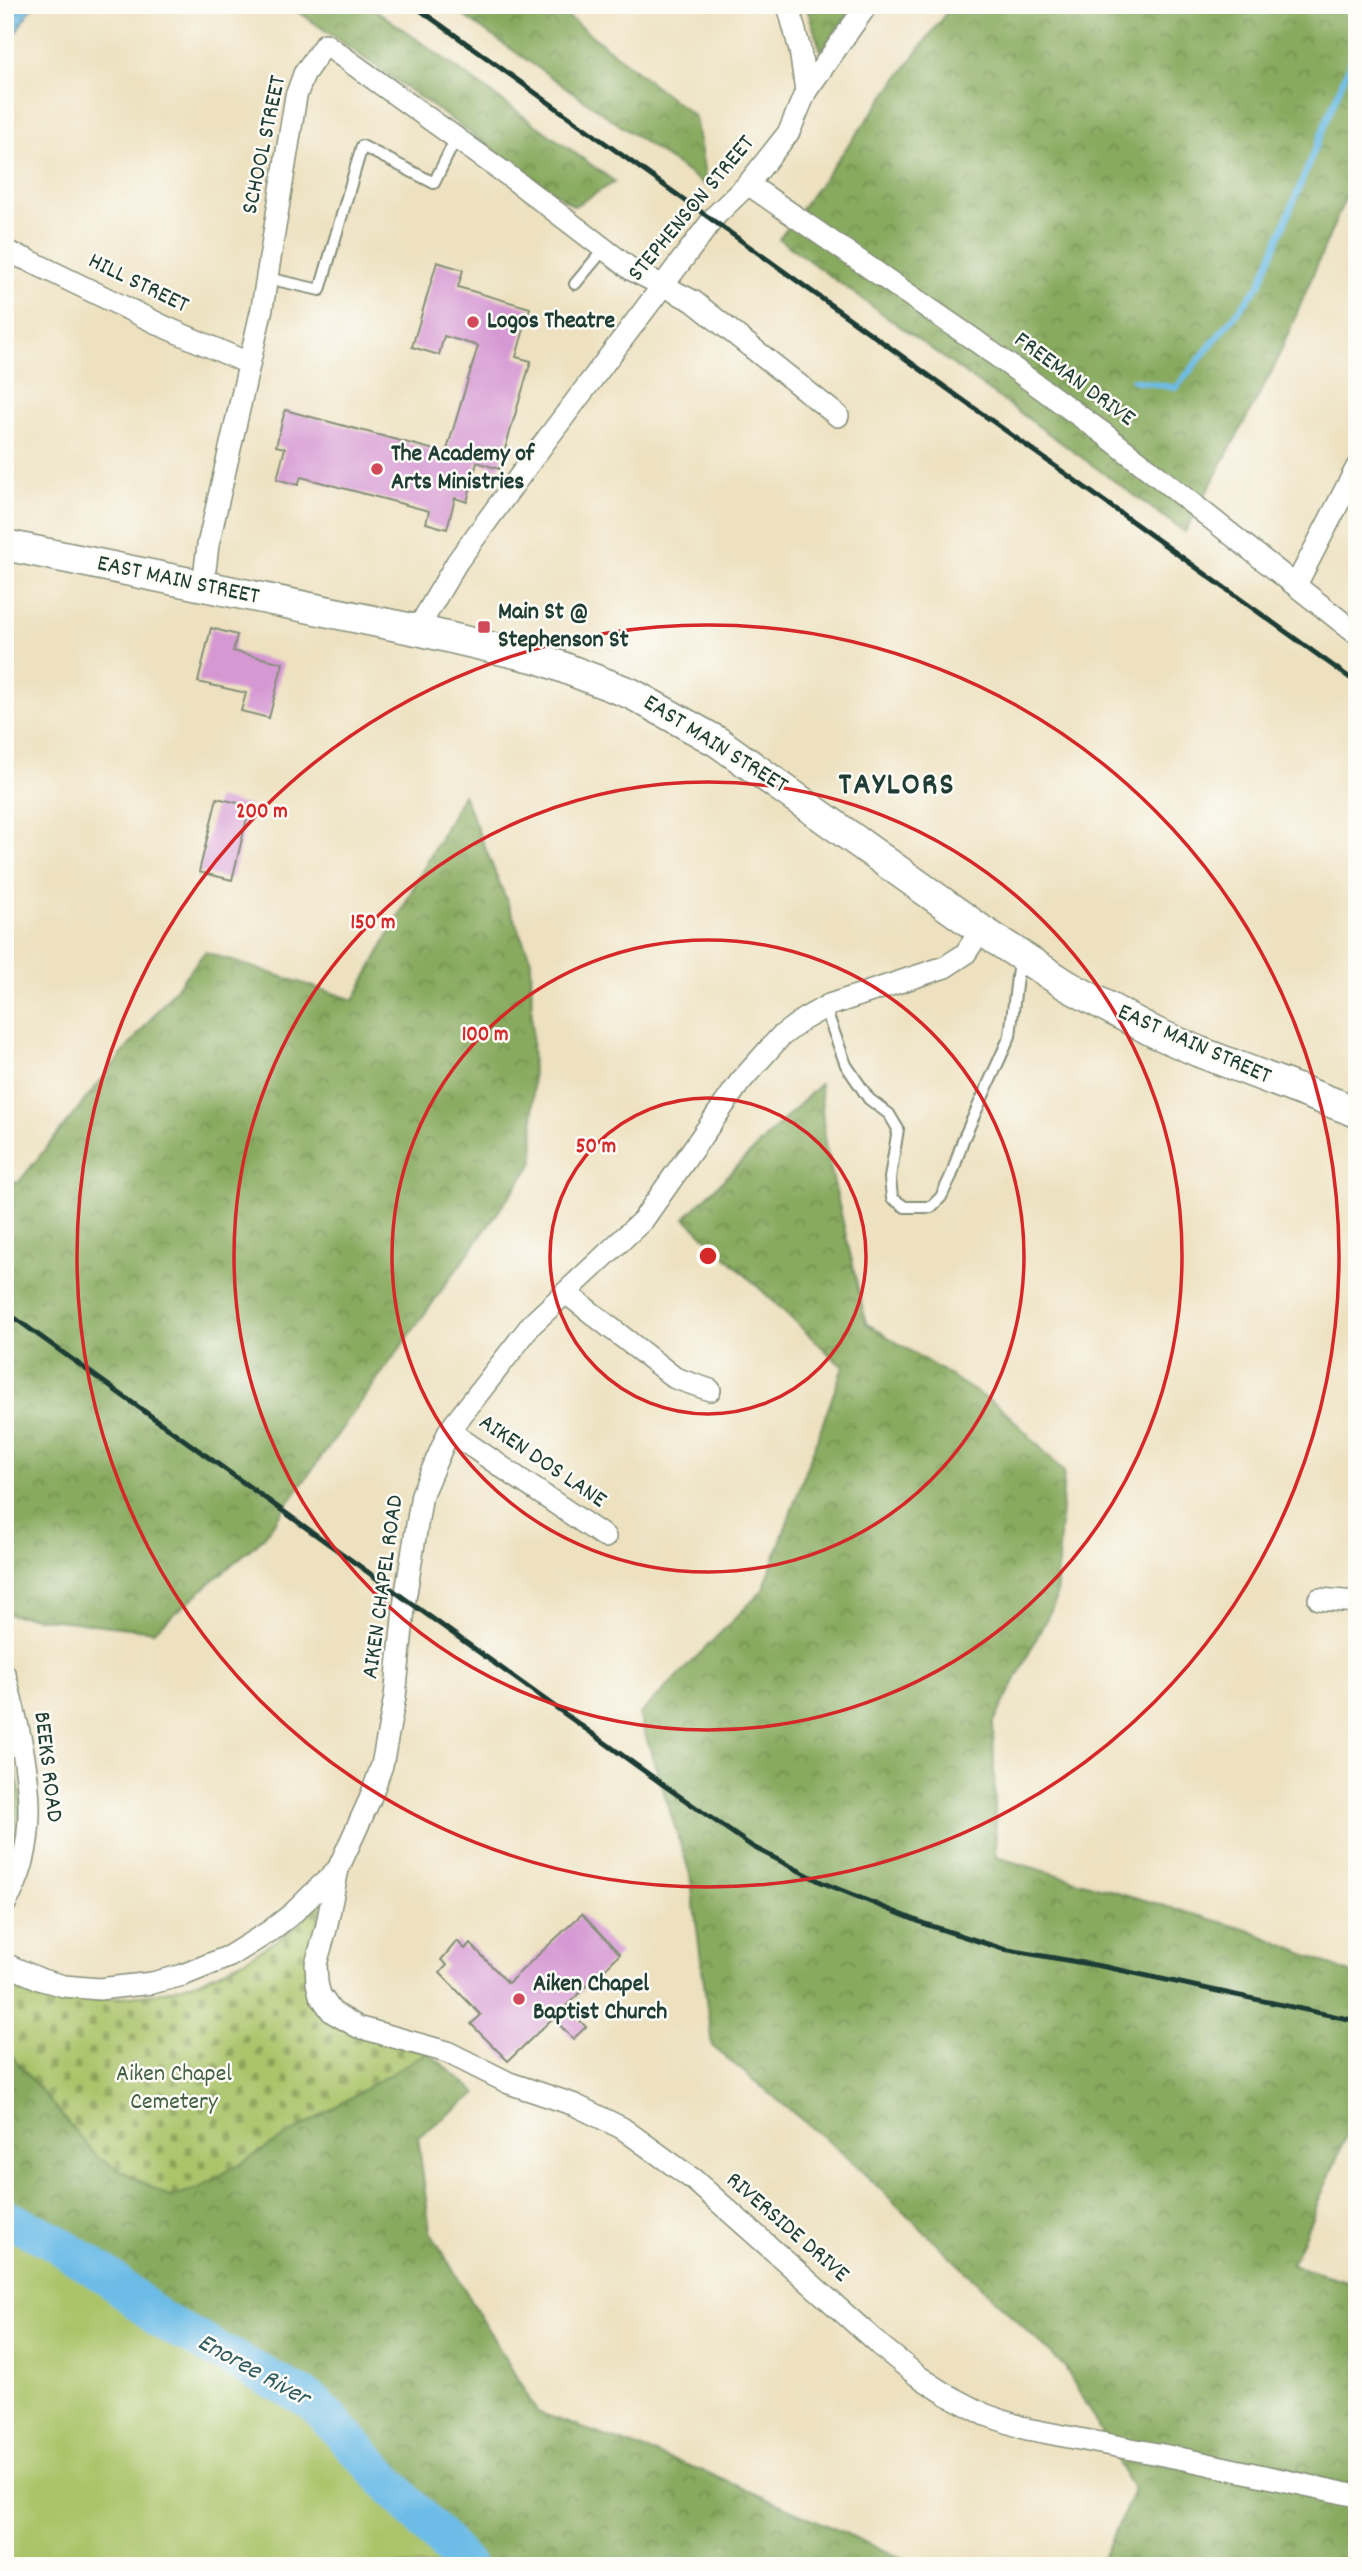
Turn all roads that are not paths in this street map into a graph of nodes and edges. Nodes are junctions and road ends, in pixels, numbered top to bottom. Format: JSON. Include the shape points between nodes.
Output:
{"nodes":[{"id":1,"x":788,"y":5,"type":"edge"},
{"id":2,"x":867,"y":5,"type":"edge"},
{"id":3,"x":806,"y":91,"type":"junction"},
{"id":4,"x":456,"y":138,"type":"junction"},
{"id":5,"x":748,"y":184,"type":"junction"},
{"id":6,"x":604,"y":249,"type":"junction"},
{"id":7,"x":5,"y":251,"type":"edge"},
{"id":8,"x":267,"y":278,"type":"junction"},
{"id":9,"x":575,"y":284,"type":"dead end"},
{"id":10,"x":662,"y":285,"type":"junction"},
{"id":11,"x":248,"y":363,"type":"junction"},
{"id":12,"x":838,"y":416,"type":"dead end"},
{"id":13,"x":1357,"y":467,"type":"edge"},
{"id":14,"x":5,"y":545,"type":"edge"},
{"id":15,"x":1296,"y":585,"type":"junction"},
{"id":16,"x":203,"y":586,"type":"junction"},
{"id":17,"x":417,"y":630,"type":"junction"},
{"id":18,"x":1357,"y":634,"type":"edge"},
{"id":19,"x":981,"y":930,"type":"junction"},
{"id":20,"x":1020,"y":955,"type":"junction"},
{"id":21,"x":825,"y":1008,"type":"junction"},
{"id":22,"x":1357,"y":1112,"type":"edge"},
{"id":23,"x":566,"y":1293,"type":"junction"},
{"id":24,"x":710,"y":1390,"type":"dead end"},
{"id":25,"x":449,"y":1431,"type":"junction"},
{"id":26,"x":605,"y":1536,"type":"dead end"},
{"id":27,"x":1319,"y":1599,"type":"dead end"},
{"id":28,"x":1357,"y":1602,"type":"edge"},
{"id":29,"x":5,"y":1675,"type":"edge"},
{"id":30,"x":338,"y":1869,"type":"junction"},
{"id":31,"x":5,"y":1904,"type":"edge"},
{"id":32,"x":5,"y":1964,"type":"edge"},
{"id":33,"x":1357,"y":2496,"type":"edge"}],
"edges":[{"from":1,"to":3,"type":"street"},
{"from":2,"to":3,"type":"street","name":"STEPHENSON STREET"},
{"from":3,"to":5,"type":"street","name":"STEPHENSON STREET","via":[[789,132]]},
{"from":4,"to":6,"type":"street","name":"SCHOOL STREET"},
{"from":4,"to":8,"type":"lane","via":[[434,183],[362,146],[320,290]]},
{"from":4,"to":8,"type":"street","name":"SCHOOL STREET","via":[[325,44],[304,74],[296,96]]},
{"from":5,"to":10,"type":"street","name":"STEPHENSON STREET","via":[[716,215]]},
{"from":5,"to":15,"type":"street","name":"FREEMAN DRIVE","via":[[1104,433]]},
{"from":6,"to":9,"type":"lane"},
{"from":6,"to":10,"type":"street","name":"SCHOOL STREET"},
{"from":7,"to":11,"type":"street","name":"HILL STREET"},
{"from":8,"to":11,"type":"street","name":"SCHOOL STREET"},
{"from":10,"to":12,"type":"street","name":"SCHOOL STREET","via":[[693,301]]},
{"from":10,"to":17,"type":"street","name":"STEPHENSON STREET","via":[[457,562]]},
{"from":11,"to":16,"type":"street","name":"SCHOOL STREET"},
{"from":13,"to":15,"type":"street"},
{"from":14,"to":16,"type":"street","name":"EAST MAIN STREET"},
{"from":15,"to":18,"type":"street","name":"FREEMAN DRIVE"},
{"from":16,"to":17,"type":"street","name":"EAST MAIN STREET"},
{"from":17,"to":19,"type":"street","name":"EAST MAIN STREET","via":[[541,659],[669,713],[729,749]]},
{"from":19,"to":20,"type":"street","name":"EAST MAIN STREET"},
{"from":19,"to":21,"type":"street","name":"AIKEN CHAPEL ROAD","via":[[965,954],[945,967]]},
{"from":20,"to":21,"type":"lane","via":[[1010,1036],[952,1174],[931,1207],[905,1207],[892,1198],[890,1178],[898,1129],[846,1065]]},
{"from":20,"to":22,"type":"street","name":"EAST MAIN STREET","via":[[1154,1032]]},
{"from":21,"to":23,"type":"street","name":"AIKEN CHAPEL ROAD","via":[[804,1019],[762,1055],[643,1220]]},
{"from":23,"to":24,"type":"street","via":[[675,1378]]},
{"from":23,"to":25,"type":"street","name":"AIKEN CHAPEL ROAD","via":[[532,1324]]},
{"from":25,"to":26,"type":"street","name":"AIKEN DOS LANE"},
{"from":25,"to":30,"type":"street","name":"AIKEN CHAPEL ROAD","via":[[422,1493],[382,1765]]},
{"from":27,"to":28,"type":"street"},
{"from":29,"to":31,"type":"street","name":"BEEKS ROAD","via":[[25,1766],[30,1832],[26,1857]]},
{"from":30,"to":32,"type":"street","name":"AIKEN CHAPEL ROAD","via":[[270,1931],[230,1956],[183,1975],[99,1989],[64,1986]]},
{"from":30,"to":33,"type":"street","name":"RIVERSIDE DRIVE","via":[[316,1964],[320,1995],[332,2012],[358,2027],[447,2052],[509,2083],[575,2105],[622,2128],[694,2180],[883,2347],[946,2394],[1027,2429]]}]}
